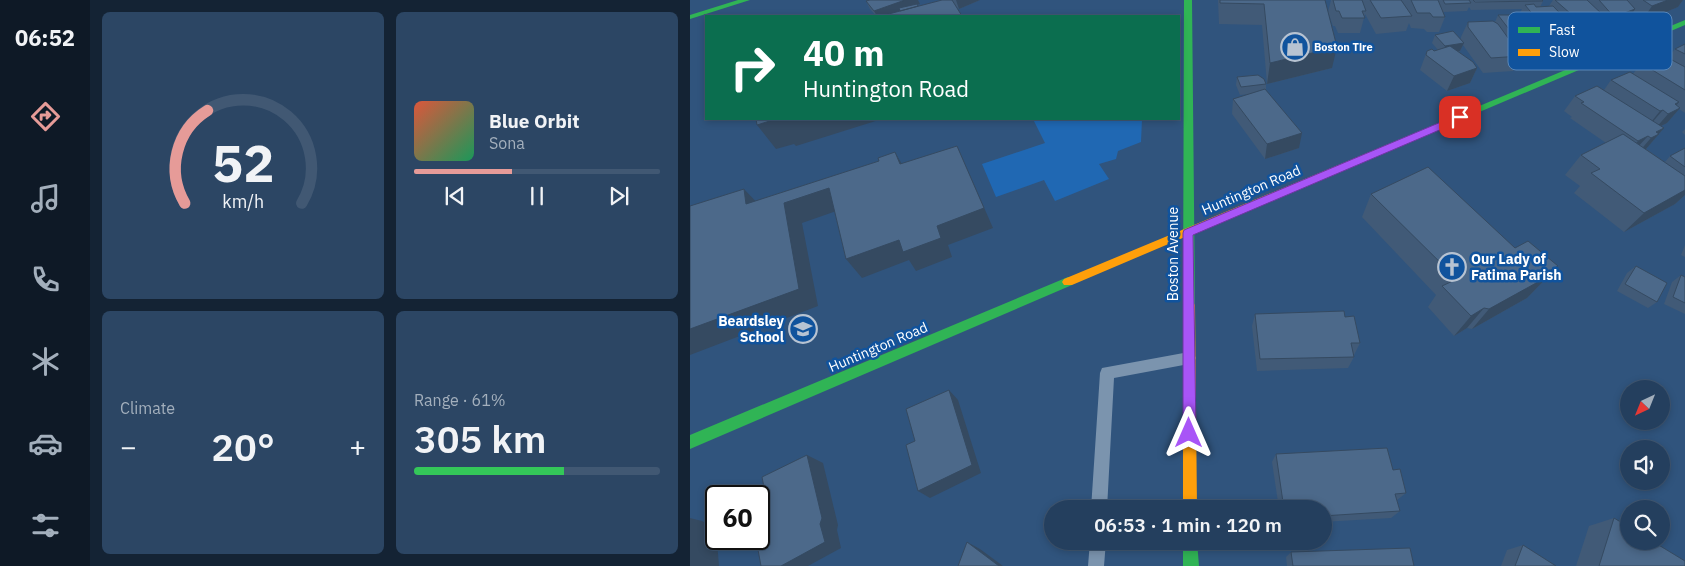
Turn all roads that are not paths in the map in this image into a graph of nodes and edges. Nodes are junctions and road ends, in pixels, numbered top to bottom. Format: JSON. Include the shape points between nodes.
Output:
{"nodes":[{"id":1,"x":746,"y":0,"type":"edge"},
{"id":2,"x":1188,"y":0,"type":"edge"},
{"id":3,"x":690,"y":17,"type":"edge"},
{"id":4,"x":1685,"y":22,"type":"edge"},
{"id":5,"x":1672,"y":28,"type":"edge"},
{"id":6,"x":1572,"y":70,"type":"edge"},
{"id":7,"x":1188,"y":233,"type":"junction"},
{"id":8,"x":1189,"y":358,"type":"junction"},
{"id":9,"x":690,"y":442,"type":"edge"},
{"id":10,"x":1100,"y":500,"type":"edge"},
{"id":11,"x":1190,"y":500,"type":"edge"},
{"id":12,"x":1097,"y":550,"type":"edge"},
{"id":13,"x":1190,"y":550,"type":"edge"},
{"id":14,"x":1096,"y":566,"type":"edge"},
{"id":15,"x":1191,"y":566,"type":"edge"}],
"edges":[{"from":1,"to":3,"type":"main road"},
{"from":2,"to":7,"type":"main road","name":"Boston Avenue"},
{"from":4,"to":5,"type":"main road","name":"Huntington Road"},
{"from":6,"to":7,"type":"main road","name":"Huntington Road"},
{"from":7,"to":8,"type":"main road","name":"Boston Avenue"},
{"from":7,"to":9,"type":"main road","name":"Huntington Road"},
{"from":8,"to":10,"type":"lane","via":[[1107,373]]},
{"from":8,"to":11,"type":"main road","name":"Boston Avenue"},
{"from":12,"to":14,"type":"lane"},
{"from":13,"to":15,"type":"main road"}]}
